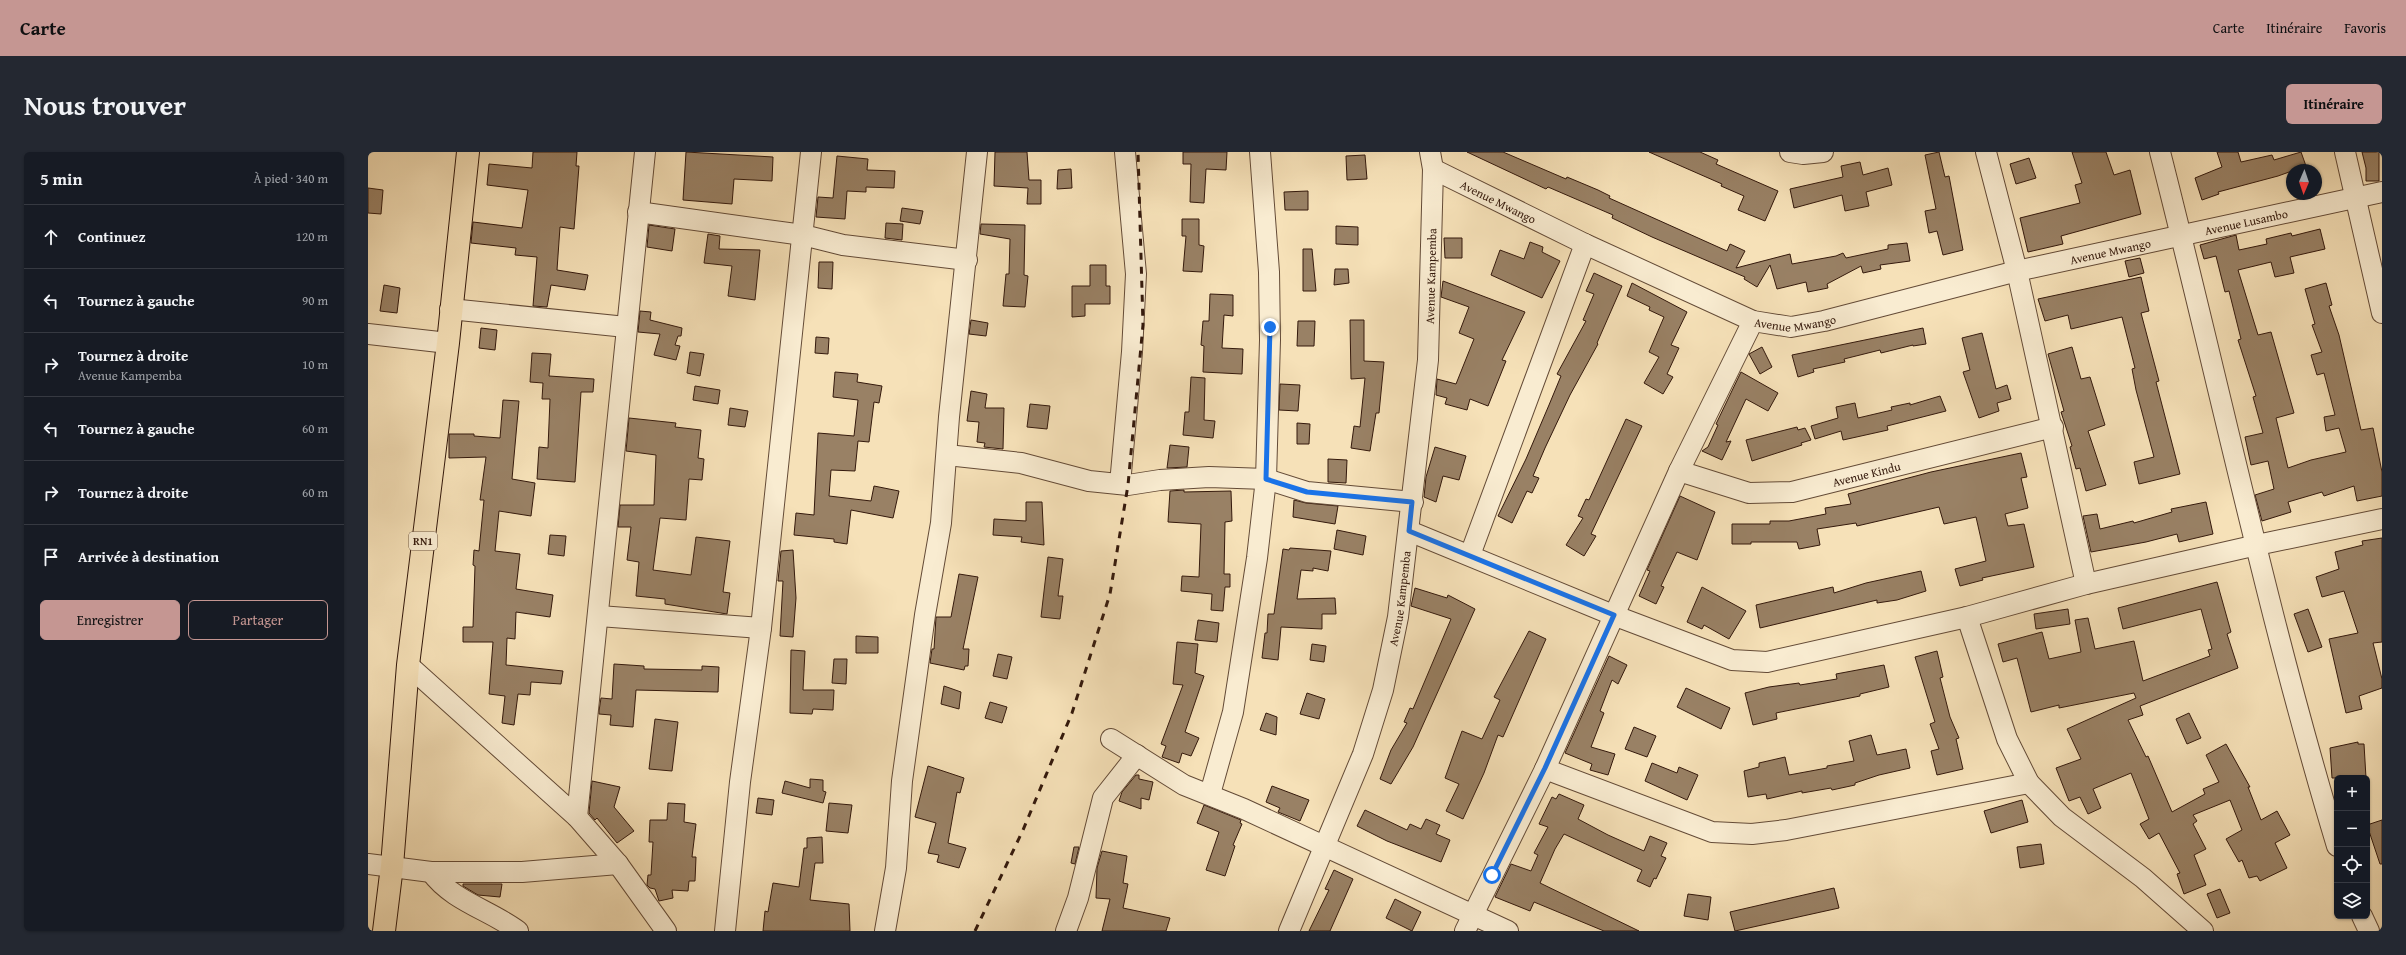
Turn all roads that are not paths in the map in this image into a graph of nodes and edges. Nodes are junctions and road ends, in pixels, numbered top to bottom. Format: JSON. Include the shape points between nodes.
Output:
{"nodes":[{"id":1,"x":468,"y":152,"type":"edge"},
{"id":2,"x":646,"y":152,"type":"edge"},
{"id":3,"x":811,"y":152,"type":"edge"},
{"id":4,"x":977,"y":152,"type":"edge"},
{"id":5,"x":1125,"y":152,"type":"edge"},
{"id":6,"x":1260,"y":152,"type":"edge"},
{"id":7,"x":1790,"y":152,"type":"edge"},
{"id":8,"x":1823,"y":152,"type":"edge"},
{"id":9,"x":1986,"y":152,"type":"edge"},
{"id":10,"x":2160,"y":152,"type":"edge"},
{"id":11,"x":2345,"y":152,"type":"edge"},
{"id":12,"x":1431,"y":160,"type":"edge"},
{"id":13,"x":2382,"y":192,"type":"edge"},
{"id":14,"x":2356,"y":198,"type":"junction"},
{"id":15,"x":638,"y":212,"type":"junction"},
{"id":16,"x":2181,"y":234,"type":"junction"},
{"id":17,"x":803,"y":235,"type":"junction"},
{"id":18,"x":1585,"y":244,"type":"junction"},
{"id":19,"x":967,"y":260,"type":"junction"},
{"id":20,"x":2017,"y":271,"type":"junction"},
{"id":21,"x":450,"y":309,"type":"junction"},
{"id":22,"x":2382,"y":313,"type":"edge"},
{"id":23,"x":1753,"y":320,"type":"junction"},
{"id":24,"x":626,"y":327,"type":"junction"},
{"id":25,"x":368,"y":334,"type":"edge"},
{"id":26,"x":448,"y":343,"type":"junction"},
{"id":27,"x":2053,"y":427,"type":"junction"},
{"id":28,"x":947,"y":455,"type":"junction"},
{"id":29,"x":1679,"y":471,"type":"junction"},
{"id":30,"x":1266,"y":479,"type":"junction"},
{"id":31,"x":1120,"y":484,"type":"junction"},
{"id":32,"x":1412,"y":502,"type":"junction"},
{"id":33,"x":2382,"y":519,"type":"edge"},
{"id":34,"x":1409,"y":531,"type":"junction"},
{"id":35,"x":2257,"y":545,"type":"junction"},
{"id":36,"x":1470,"y":555,"type":"junction"},
{"id":37,"x":2086,"y":584,"type":"junction"},
{"id":38,"x":1614,"y":615,"type":"junction"},
{"id":39,"x":599,"y":616,"type":"junction"},
{"id":40,"x":1967,"y":617,"type":"junction"},
{"id":41,"x":761,"y":628,"type":"junction"},
{"id":42,"x":408,"y":665,"type":"junction"},
{"id":43,"x":1111,"y":739,"type":"dead end"},
{"id":44,"x":1137,"y":755,"type":"junction"},
{"id":45,"x":1545,"y":768,"type":"junction"},
{"id":46,"x":2029,"y":783,"type":"junction"},
{"id":47,"x":1210,"y":794,"type":"junction"},
{"id":48,"x":577,"y":816,"type":"junction"},
{"id":49,"x":2334,"y":836,"type":"edge"},
{"id":50,"x":1325,"y":847,"type":"junction"},
{"id":51,"x":368,"y":864,"type":"edge"},
{"id":52,"x":618,"y":864,"type":"junction"},
{"id":53,"x":392,"y":866,"type":"junction"},
{"id":54,"x":431,"y":872,"type":"junction"},
{"id":55,"x":2363,"y":919,"type":"edge"},
{"id":56,"x":1469,"y":923,"type":"edge"},
{"id":57,"x":384,"y":931,"type":"edge"},
{"id":58,"x":518,"y":931,"type":"edge"},
{"id":59,"x":666,"y":931,"type":"edge"},
{"id":60,"x":725,"y":931,"type":"edge"},
{"id":61,"x":885,"y":931,"type":"edge"},
{"id":62,"x":1066,"y":931,"type":"edge"},
{"id":63,"x":1289,"y":931,"type":"edge"},
{"id":64,"x":1508,"y":931,"type":"edge"},
{"id":65,"x":2203,"y":931,"type":"edge"},
{"id":66,"x":2369,"y":931,"type":"edge"}],
"edges":[{"from":1,"to":21,"type":"highway","number":"RN1"},
{"from":2,"to":15,"type":"street"},
{"from":3,"to":17,"type":"street"},
{"from":4,"to":19,"type":"street"},
{"from":5,"to":31,"type":"street","via":[[1136,274]]},
{"from":6,"to":30,"type":"street","via":[[1270,340]]},
{"from":7,"to":8,"type":"street"},
{"from":9,"to":20,"type":"street"},
{"from":10,"to":16,"type":"street"},
{"from":11,"to":14,"type":"street"},
{"from":12,"to":18,"type":"street","name":"Avenue Mwango"},
{"from":12,"to":32,"type":"street","name":"Avenue Kampemba","via":[[1428,360]]},
{"from":13,"to":14,"type":"street","name":"Avenue Lusambo"},
{"from":14,"to":16,"type":"street","name":"Avenue Lusambo"},
{"from":14,"to":22,"type":"street"},
{"from":15,"to":17,"type":"street"},
{"from":15,"to":24,"type":"street"},
{"from":16,"to":20,"type":"street","name":"Avenue Mwango"},
{"from":16,"to":35,"type":"street"},
{"from":17,"to":19,"type":"street","via":[[843,245]]},
{"from":17,"to":41,"type":"street"},
{"from":18,"to":23,"type":"street","name":"Avenue Mwango"},
{"from":18,"to":36,"type":"street"},
{"from":19,"to":28,"type":"street"},
{"from":20,"to":23,"type":"street","name":"Avenue Mwango","via":[[1797,326]]},
{"from":20,"to":27,"type":"street"},
{"from":21,"to":24,"type":"street"},
{"from":21,"to":26,"type":"highway","number":"RN1"},
{"from":23,"to":29,"type":"street"},
{"from":24,"to":39,"type":"street"},
{"from":25,"to":26,"type":"street"},
{"from":26,"to":42,"type":"highway","number":"RN1"},
{"from":27,"to":29,"type":"street","name":"Avenue Kindu","via":[[1785,492],[1749,493]]},
{"from":27,"to":37,"type":"street"},
{"from":28,"to":31,"type":"street","via":[[1021,463],[1089,481]]},
{"from":28,"to":61,"type":"street","via":[[941,523],[925,615],[902,781],[896,868]]},
{"from":29,"to":38,"type":"street"},
{"from":30,"to":31,"type":"street","via":[[1209,477]]},
{"from":30,"to":32,"type":"street","via":[[1307,492]]},
{"from":30,"to":47,"type":"street","via":[[1257,558],[1233,712]]},
{"from":32,"to":34,"type":"street","name":"Avenue Kampemba"},
{"from":33,"to":35,"type":"street"},
{"from":34,"to":36,"type":"street"},
{"from":34,"to":50,"type":"street","name":"Avenue Kampemba","via":[[1398,617],[1383,690],[1363,754]]},
{"from":35,"to":37,"type":"street"},
{"from":35,"to":49,"type":"street","via":[[2317,781]]},
{"from":36,"to":38,"type":"street"},
{"from":37,"to":40,"type":"street"},
{"from":38,"to":40,"type":"street","via":[[1732,660],[1767,662]]},
{"from":38,"to":45,"type":"street"},
{"from":39,"to":41,"type":"street"},
{"from":39,"to":48,"type":"street"},
{"from":40,"to":46,"type":"street","via":[[2007,739]]},
{"from":41,"to":60,"type":"street","via":[[740,782]]},
{"from":42,"to":48,"type":"street"},
{"from":42,"to":53,"type":"highway","number":"RN1"},
{"from":43,"to":44,"type":"street"},
{"from":44,"to":47,"type":"street","via":[[1184,785]]},
{"from":44,"to":62,"type":"street","via":[[1103,798],[1078,898]]},
{"from":45,"to":46,"type":"street","via":[[1712,832],[1752,834],[1786,830]]},
{"from":45,"to":56,"type":"street"},
{"from":46,"to":65,"type":"street","via":[[2062,817],[2143,878]]},
{"from":47,"to":50,"type":"street"},
{"from":48,"to":52,"type":"street"},
{"from":50,"to":56,"type":"street"},
{"from":50,"to":63,"type":"street","name":"Avenue Kampemba"},
{"from":51,"to":53,"type":"street"},
{"from":52,"to":54,"type":"street","via":[[522,872]]},
{"from":52,"to":59,"type":"street"},
{"from":53,"to":54,"type":"street"},
{"from":53,"to":57,"type":"highway","number":"RN1"},
{"from":54,"to":58,"type":"street","via":[[441,886]]},
{"from":55,"to":66,"type":"street"},
{"from":56,"to":64,"type":"street"}]}
